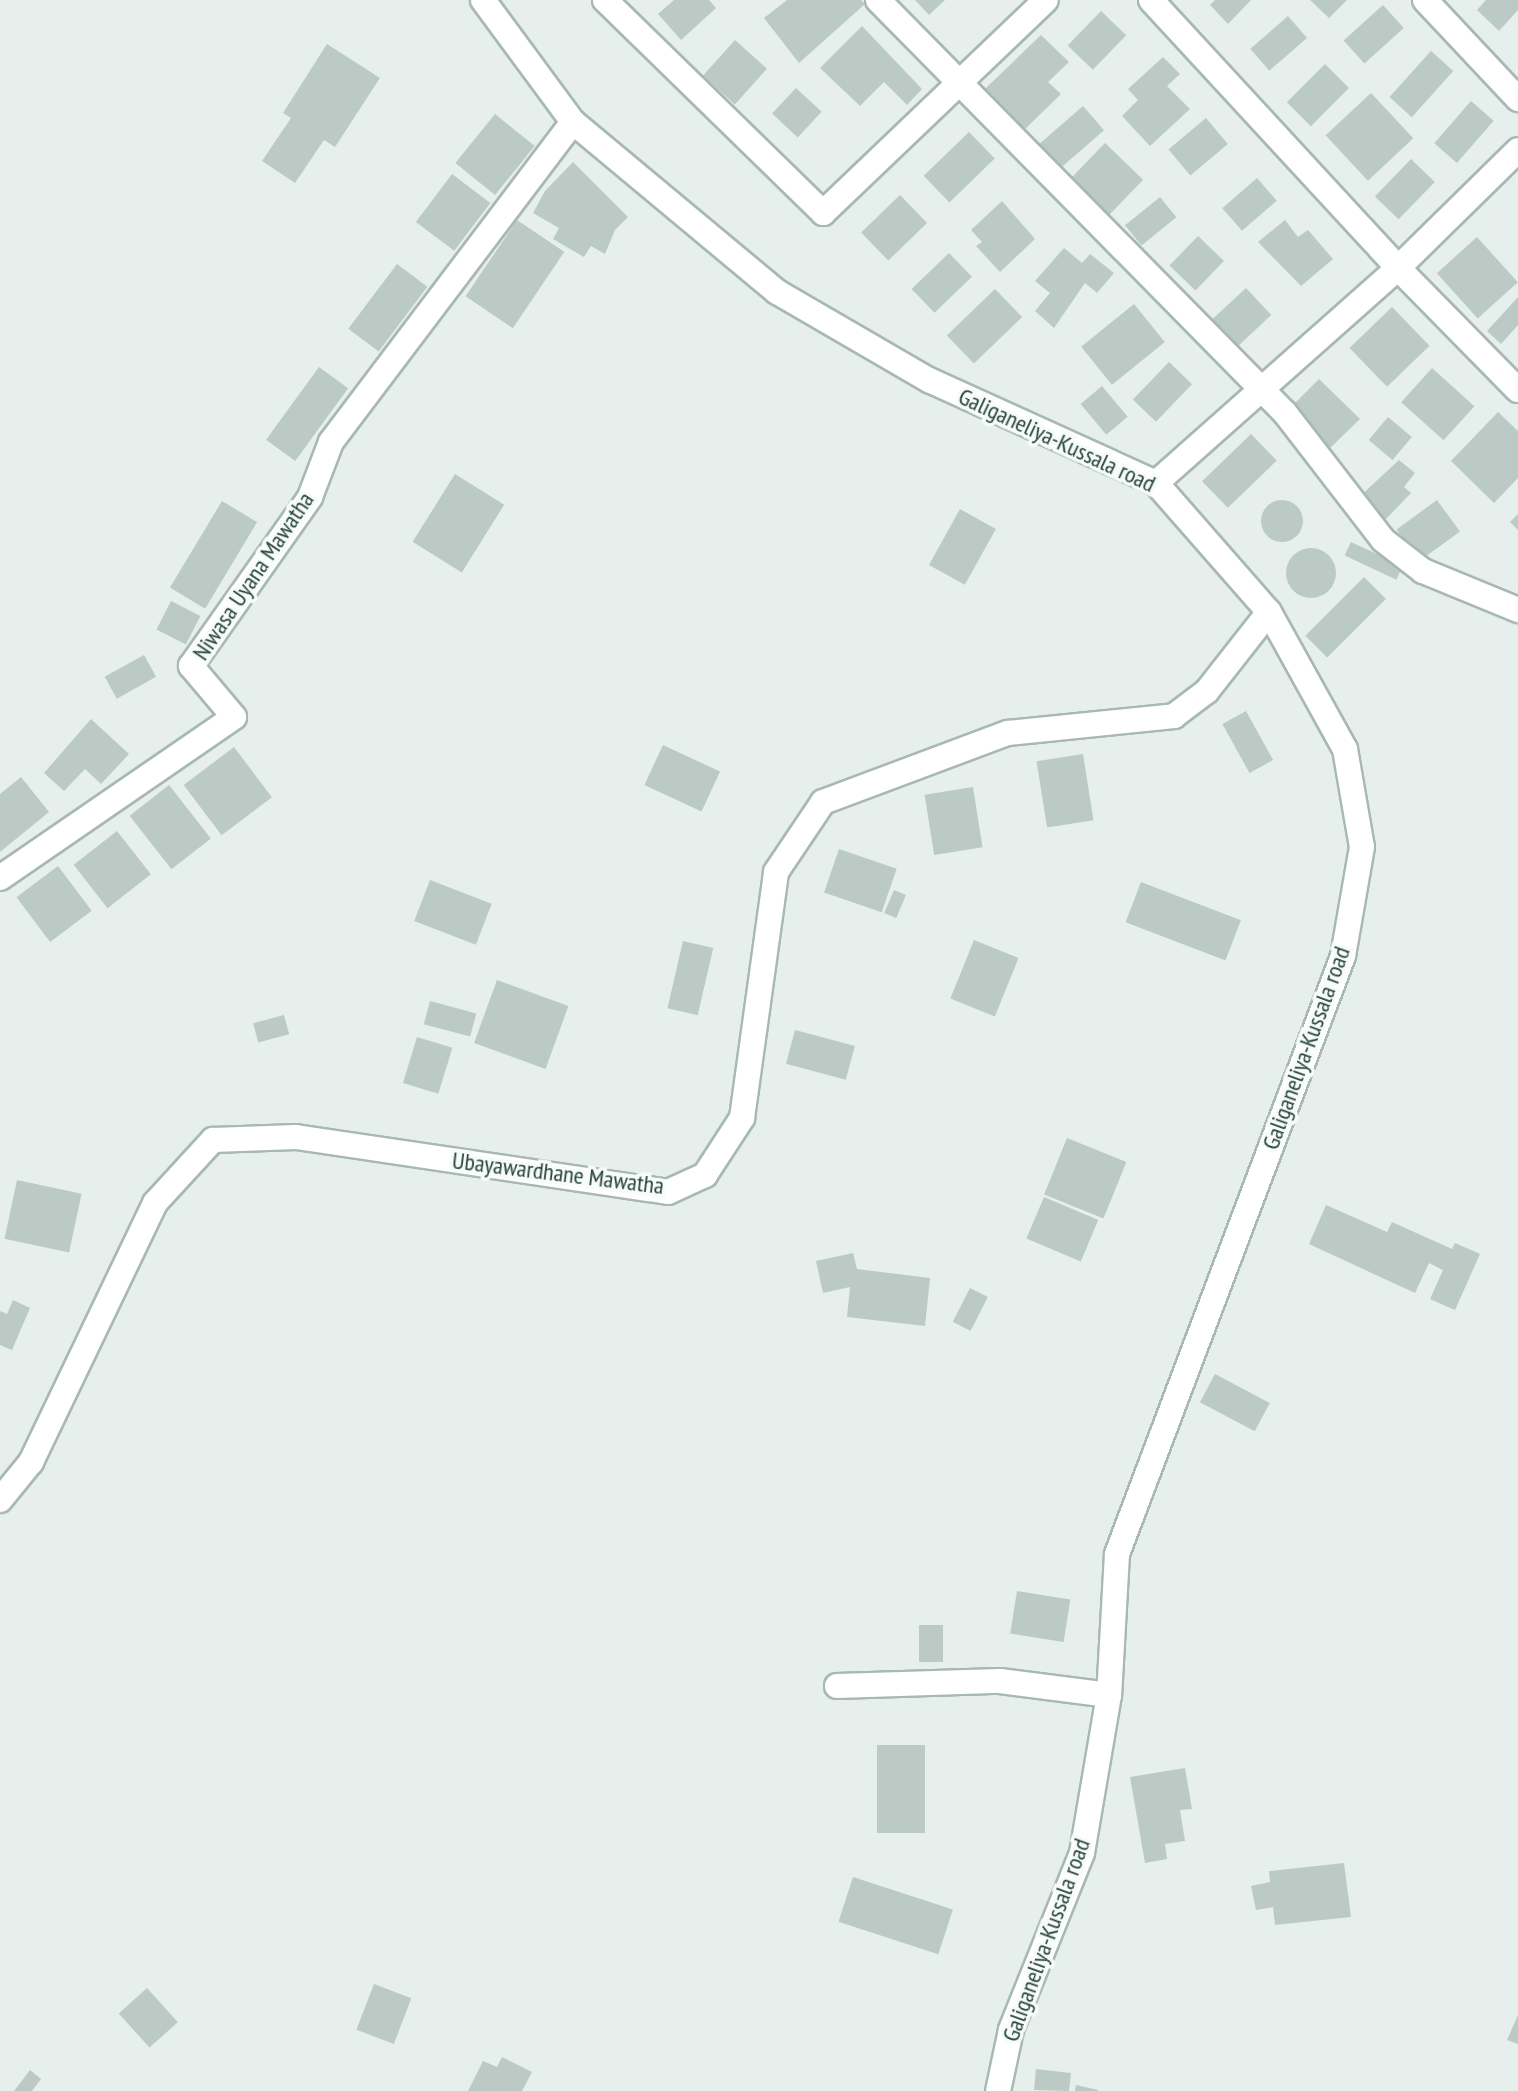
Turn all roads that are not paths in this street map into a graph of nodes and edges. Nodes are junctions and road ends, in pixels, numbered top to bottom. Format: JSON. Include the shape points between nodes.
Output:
{"nodes":[{"id":1,"x":483,"y":0,"type":"edge"},
{"id":2,"x":605,"y":0,"type":"edge"},
{"id":3,"x":878,"y":0,"type":"edge"},
{"id":4,"x":1046,"y":0,"type":"edge"},
{"id":5,"x":1151,"y":0,"type":"edge"},
{"id":6,"x":1425,"y":0,"type":"edge"},
{"id":7,"x":959,"y":84,"type":"junction"},
{"id":8,"x":1518,"y":99,"type":"edge"},
{"id":9,"x":573,"y":122,"type":"junction"},
{"id":10,"x":1518,"y":150,"type":"edge"},
{"id":11,"x":1398,"y":268,"type":"junction"},
{"id":12,"x":1259,"y":389,"type":"junction"},
{"id":13,"x":1518,"y":390,"type":"edge"},
{"id":14,"x":1156,"y":483,"type":"junction"},
{"id":15,"x":1518,"y":610,"type":"edge"},
{"id":16,"x":1269,"y":612,"type":"junction"},
{"id":17,"x":0,"y":878,"type":"edge"},
{"id":18,"x":0,"y":1500,"type":"edge"},
{"id":19,"x":837,"y":1686,"type":"dead end"},
{"id":20,"x":1109,"y":1695,"type":"junction"},
{"id":21,"x":998,"y":2091,"type":"edge"}],
"edges":[{"from":1,"to":9,"type":"street","name":"Galiganeliya-Kussala road"},
{"from":2,"to":7,"type":"street","via":[[823,213]]},
{"from":3,"to":7,"type":"street"},
{"from":4,"to":7,"type":"street"},
{"from":5,"to":11,"type":"street"},
{"from":6,"to":8,"type":"street"},
{"from":7,"to":12,"type":"street"},
{"from":9,"to":14,"type":"street","name":"Galiganeliya-Kussala road","via":[[777,292],[929,380]]},
{"from":9,"to":17,"type":"street","name":"Niwasa Uyana Mawatha","via":[[331,442],[310,497],[191,666],[234,717]]},
{"from":10,"to":11,"type":"street"},
{"from":11,"to":12,"type":"street"},
{"from":11,"to":13,"type":"street"},
{"from":12,"to":14,"type":"street"},
{"from":12,"to":15,"type":"street","via":[[1285,413],[1383,540],[1423,571]]},
{"from":14,"to":16,"type":"street","name":"Galiganeliya-Kussala road"},
{"from":16,"to":18,"type":"street","name":"Ubayawardhane Mawatha","via":[[1207,691],[1174,716],[1008,733],[823,802],[776,872],[742,1118],[705,1175],[668,1192],[296,1137],[213,1140],[155,1203],[31,1462]]},
{"from":16,"to":20,"type":"street","name":"Galiganeliya-Kussala road","via":[[1345,749],[1362,847],[1343,956],[1117,1554]]},
{"from":19,"to":20,"type":"street","via":[[1000,1681]]},
{"from":20,"to":21,"type":"street","name":"Galiganeliya-Kussala road","via":[[1082,1853],[1011,2030]]}]}
